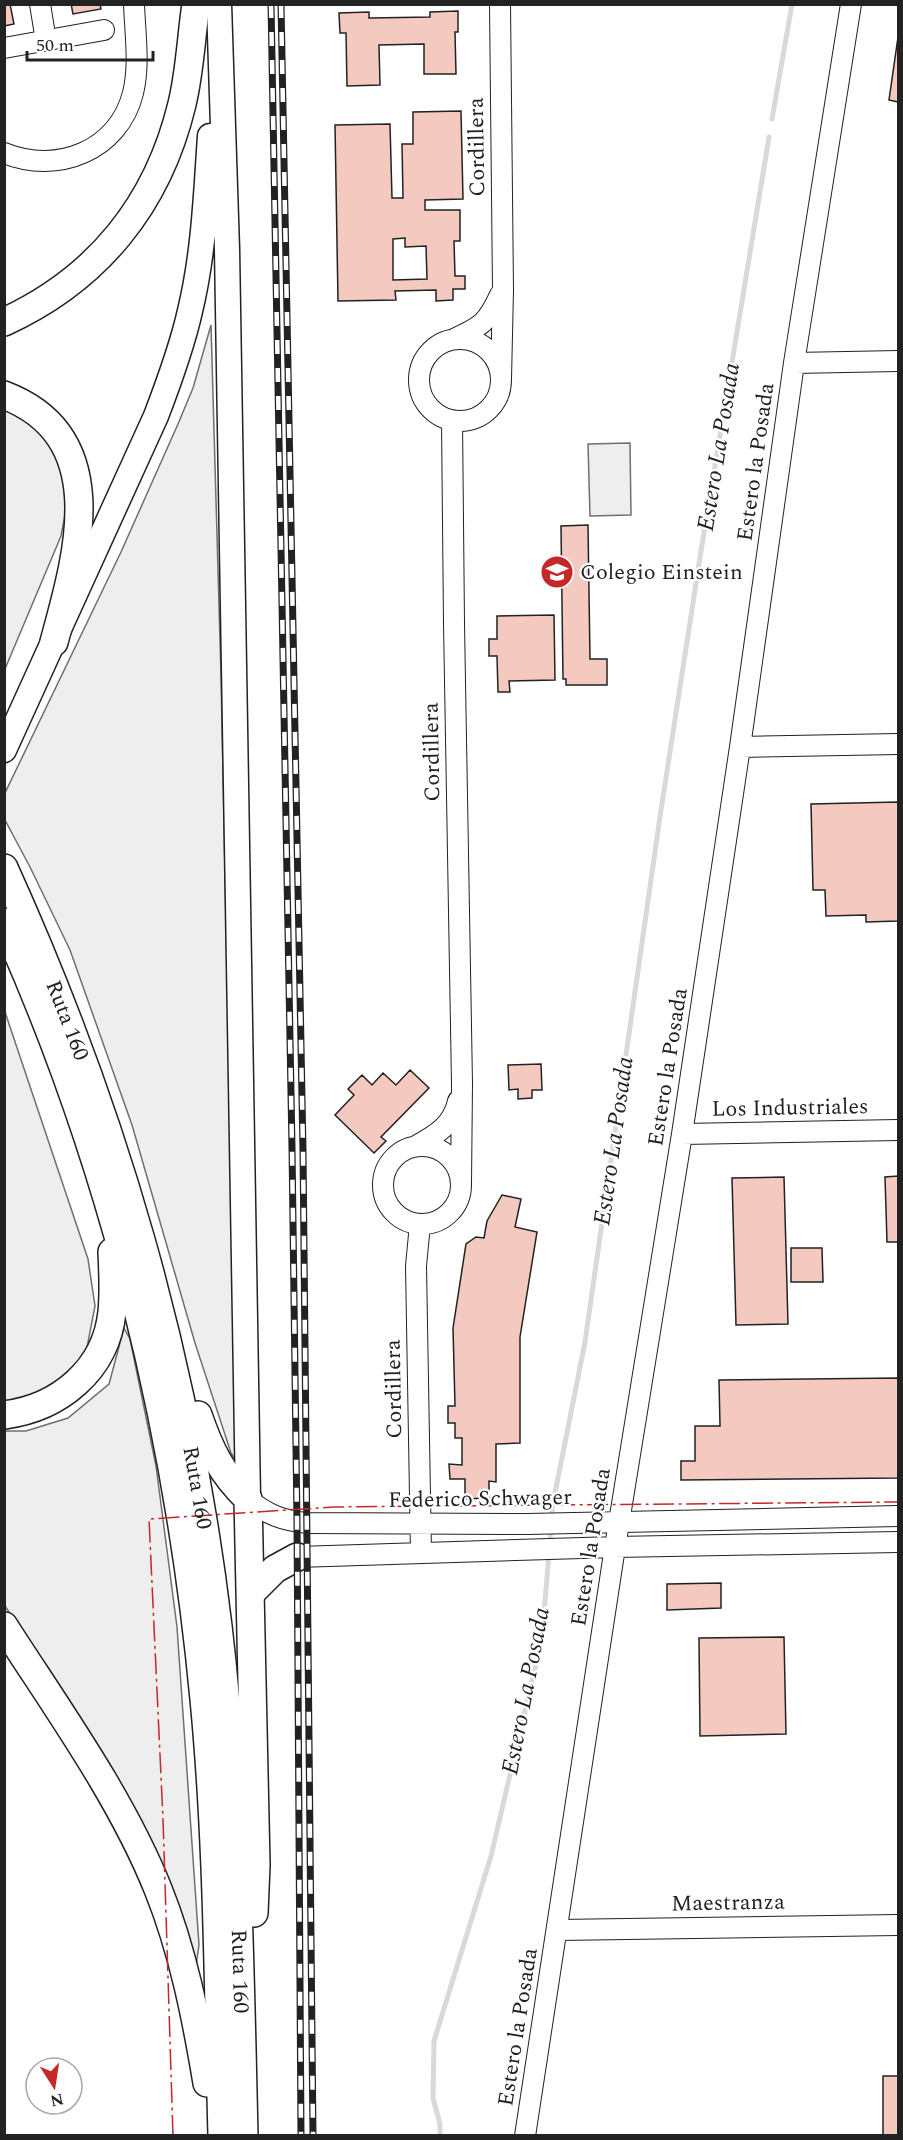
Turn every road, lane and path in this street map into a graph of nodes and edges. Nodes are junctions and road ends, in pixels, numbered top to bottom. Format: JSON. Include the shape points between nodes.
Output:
{"nodes":[{"id":1,"x":40,"y":4,"type":"edge"},
{"id":2,"x":134,"y":4,"type":"edge"},
{"id":3,"x":195,"y":4,"type":"edge"},
{"id":4,"x":219,"y":4,"type":"edge"},
{"id":5,"x":500,"y":4,"type":"edge"},
{"id":6,"x":851,"y":4,"type":"edge"},
{"id":7,"x":104,"y":30,"type":"dead end"},
{"id":8,"x":46,"y":41,"type":"junction"},
{"id":9,"x":4,"y":48,"type":"edge"},
{"id":10,"x":4,"y":153,"type":"edge"},
{"id":11,"x":503,"y":290,"type":"junction"},
{"id":12,"x":4,"y":322,"type":"edge"},
{"id":13,"x":454,"y":339,"type":"junction"},
{"id":14,"x":898,"y":362,"type":"edge"},
{"id":15,"x":794,"y":363,"type":"junction"},
{"id":16,"x":501,"y":379,"type":"junction"},
{"id":17,"x":4,"y":395,"type":"edge"},
{"id":18,"x":452,"y":420,"type":"junction"},
{"id":19,"x":54,"y":642,"type":"junction"},
{"id":20,"x":898,"y":744,"type":"edge"},
{"id":21,"x":740,"y":747,"type":"junction"},
{"id":22,"x":4,"y":750,"type":"edge"},
{"id":23,"x":4,"y":868,"type":"edge"},
{"id":24,"x":4,"y":922,"type":"edge"},
{"id":25,"x":462,"y":1084,"type":"junction"},
{"id":26,"x":898,"y":1130,"type":"edge"},
{"id":27,"x":682,"y":1134,"type":"junction"},
{"id":28,"x":416,"y":1146,"type":"junction"},
{"id":29,"x":460,"y":1184,"type":"junction"},
{"id":30,"x":107,"y":1200,"type":"junction"},
{"id":31,"x":420,"y":1224,"type":"junction"},
{"id":32,"x":168,"y":1342,"type":"junction"},
{"id":33,"x":4,"y":1415,"type":"edge"},
{"id":34,"x":248,"y":1500,"type":"junction"},
{"id":35,"x":898,"y":1516,"type":"edge"},
{"id":36,"x":835,"y":1518,"type":"junction"},
{"id":37,"x":619,"y":1521,"type":"junction"},
{"id":38,"x":420,"y":1524,"type":"junction"},
{"id":39,"x":898,"y":1542,"type":"edge"},
{"id":40,"x":833,"y":1543,"type":"junction"},
{"id":41,"x":615,"y":1547,"type":"junction"},
{"id":42,"x":421,"y":1553,"type":"junction"},
{"id":43,"x":297,"y":1557,"type":"joint"},
{"id":44,"x":251,"y":1593,"type":"junction"},
{"id":45,"x":4,"y":1626,"type":"edge"},
{"id":46,"x":898,"y":1925,"type":"edge"},
{"id":47,"x":558,"y":1930,"type":"junction"},
{"id":48,"x":241,"y":2003,"type":"junction"},
{"id":49,"x":216,"y":2136,"type":"edge"},
{"id":50,"x":222,"y":2136,"type":"edge"},
{"id":51,"x":244,"y":2136,"type":"edge"},
{"id":52,"x":525,"y":2136,"type":"edge"}],
"edges":[{"from":1,"to":8,"type":"street"},
{"from":2,"to":10,"type":"street","via":[[135,81],[123,119],[108,137],[81,155],[50,161]]},
{"from":3,"to":12,"type":"highway","via":[[183,102],[169,149],[146,198],[91,266],[53,296]]},
{"from":4,"to":19,"type":"main road","via":[[204,228],[191,309],[156,416]]},
{"from":4,"to":34,"type":"main road","via":[[227,249]]},
{"from":5,"to":11,"type":"street","name":"Cordillera"},
{"from":6,"to":15,"type":"street","name":"Estero la Posada"},
{"from":7,"to":8,"type":"street"},
{"from":8,"to":9,"type":"street"},
{"from":11,"to":13,"type":"street","name":"Cordillera","via":[[487,319]]},
{"from":11,"to":16,"type":"street","name":"Cordillera"},
{"from":13,"to":16,"type":"street","via":[[468,339],[492,353]]},
{"from":13,"to":18,"type":"street","name":"Cordillera","via":[[431,350],[424,360],[419,385],[430,408]]},
{"from":14,"to":15,"type":"street"},
{"from":15,"to":21,"type":"street","name":"Estero la Posada"},
{"from":16,"to":18,"type":"street","name":"Cordillera","via":[[492,406],[467,420]]},
{"from":17,"to":19,"type":"highway","via":[[37,413],[55,430],[77,479],[80,513],[76,552]]},
{"from":18,"to":25,"type":"street","name":"Cordillera"},
{"from":19,"to":22,"type":"main road"},
{"from":20,"to":21,"type":"street"},
{"from":21,"to":27,"type":"street","name":"Estero la Posada"},
{"from":23,"to":32,"type":"highway","name":"Ruta 160","via":[[61,1000],[108,1127],[150,1266]]},
{"from":24,"to":30,"type":"highway","name":"Ruta 160","via":[[60,1061]]},
{"from":25,"to":28,"type":"street","name":"Cordillera","via":[[456,1111],[449,1122]]},
{"from":25,"to":29,"type":"street","name":"Cordillera"},
{"from":26,"to":27,"type":"street","name":"Los Industriales"},
{"from":27,"to":37,"type":"street","name":"Estero la Posada"},
{"from":28,"to":29,"type":"street","via":[[442,1152],[452,1160]]},
{"from":28,"to":31,"type":"street","name":"Cordillera","via":[[394,1158],[386,1168],[383,1187],[388,1205],[396,1215]]},
{"from":29,"to":31,"type":"street","name":"Cordillera","via":[[459,1197],[444,1217]]},
{"from":30,"to":33,"type":"highway","via":[[112,1313],[105,1343],[84,1376],[62,1396],[32,1410]]},
{"from":30,"to":50,"type":"highway","name":"Ruta 160","via":[[158,1399],[180,1514],[198,1643],[212,1821]]},
{"from":31,"to":38,"type":"street","name":"Cordillera","via":[[416,1266]]},
{"from":32,"to":34,"type":"highway","via":[[212,1453],[225,1475]]},
{"from":32,"to":48,"type":"highway","name":"Ruta 160","via":[[197,1484],[224,1675]]},
{"from":34,"to":38,"type":"street","name":"Federico Schwager","via":[[268,1514],[290,1522]]},
{"from":34,"to":44,"type":"highway"},
{"from":35,"to":36,"type":"street","name":"Federico Schwager"},
{"from":36,"to":37,"type":"street","name":"Federico Schwager"},
{"from":36,"to":40,"type":"street"},
{"from":37,"to":38,"type":"street","name":"Federico Schwager"},
{"from":37,"to":41,"type":"street","name":"Estero la Posada"},
{"from":38,"to":42,"type":"street","name":"Cordillera"},
{"from":39,"to":40,"type":"street"},
{"from":40,"to":41,"type":"street"},
{"from":41,"to":42,"type":"street"},
{"from":41,"to":47,"type":"street","name":"Estero la Posada"},
{"from":42,"to":43,"type":"street"},
{"from":43,"to":44,"type":"highway","via":[[275,1569]]},
{"from":44,"to":48,"type":"highway","via":[[256,1865],[253,1929]]},
{"from":45,"to":49,"type":"highway","via":[[112,1797],[158,1888],[187,1978]]},
{"from":46,"to":47,"type":"street","name":"Maestranza"},
{"from":47,"to":52,"type":"street","name":"Estero la Posada"},
{"from":48,"to":51,"type":"highway","name":"Ruta 160"}]}
